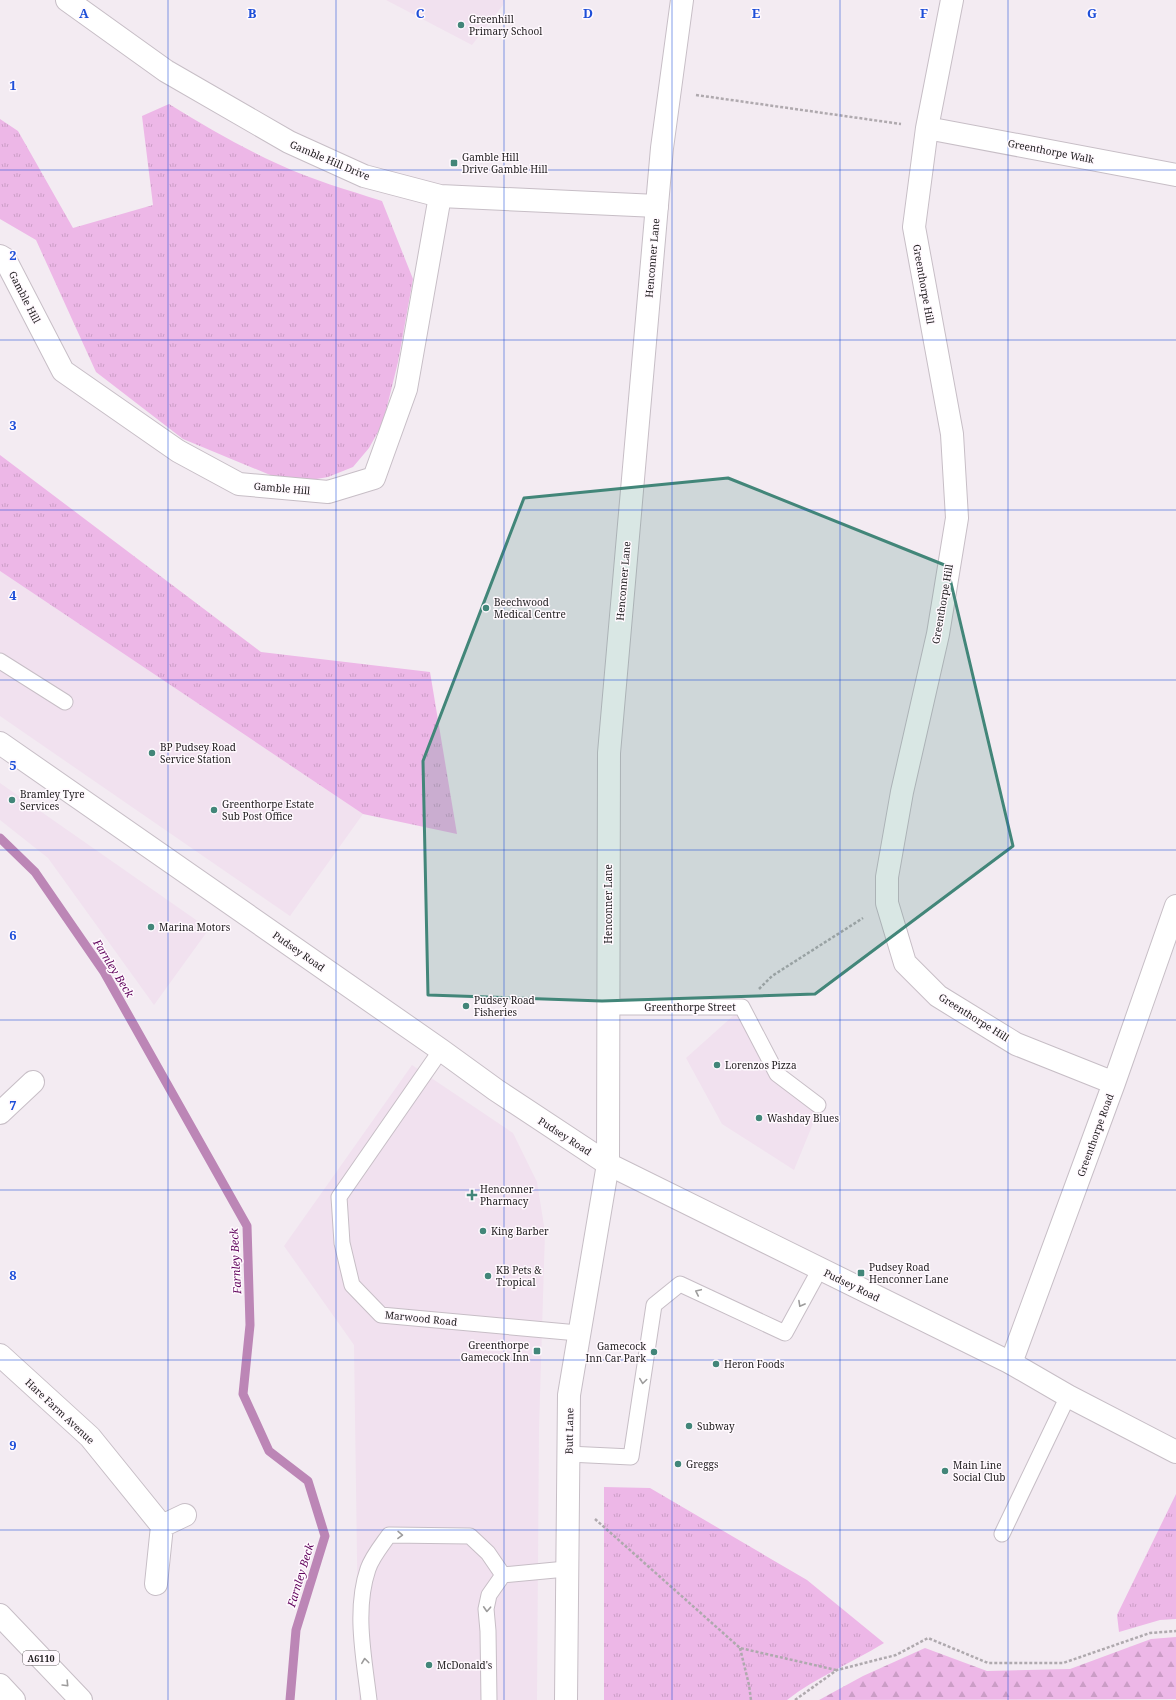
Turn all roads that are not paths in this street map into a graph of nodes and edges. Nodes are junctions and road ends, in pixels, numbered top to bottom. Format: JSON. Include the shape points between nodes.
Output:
{"nodes":[{"id":1,"x":67,"y":0,"type":"edge"},
{"id":2,"x":682,"y":0,"type":"edge"},
{"id":3,"x":952,"y":0,"type":"edge"},
{"id":4,"x":927,"y":128,"type":"junction"},
{"id":5,"x":1176,"y":175,"type":"edge"},
{"id":6,"x":440,"y":196,"type":"junction"},
{"id":7,"x":657,"y":206,"type":"junction"},
{"id":8,"x":0,"y":256,"type":"edge"},
{"id":9,"x":0,"y":661,"type":"edge"},
{"id":10,"x":65,"y":702,"type":"dead end"},
{"id":11,"x":0,"y":742,"type":"edge"},
{"id":12,"x":1176,"y":906,"type":"edge"},
{"id":13,"x":608,"y":1007,"type":"junction"},
{"id":14,"x":441,"y":1050,"type":"junction"},
{"id":15,"x":33,"y":1082,"type":"dead end"},
{"id":16,"x":1114,"y":1083,"type":"junction"},
{"id":17,"x":818,"y":1105,"type":"dead end"},
{"id":18,"x":0,"y":1113,"type":"edge"},
{"id":19,"x":608,"y":1164,"type":"junction"},
{"id":20,"x":820,"y":1269,"type":"junction"},
{"id":21,"x":578,"y":1333,"type":"junction"},
{"id":22,"x":0,"y":1355,"type":"edge"},
{"id":23,"x":1011,"y":1363,"type":"junction"},
{"id":24,"x":1068,"y":1396,"type":"junction"},
{"id":25,"x":1176,"y":1452,"type":"edge"},
{"id":26,"x":568,"y":1454,"type":"junction"},
{"id":27,"x":185,"y":1515,"type":"dead end"},
{"id":28,"x":162,"y":1526,"type":"junction"},
{"id":29,"x":1002,"y":1534,"type":"dead end"},
{"id":30,"x":566,"y":1569,"type":"junction"},
{"id":31,"x":503,"y":1575,"type":"junction"},
{"id":32,"x":156,"y":1584,"type":"dead end"},
{"id":33,"x":0,"y":1615,"type":"edge"},
{"id":34,"x":0,"y":1685,"type":"edge"},
{"id":35,"x":14,"y":1700,"type":"edge"},
{"id":36,"x":81,"y":1700,"type":"edge"},
{"id":37,"x":369,"y":1700,"type":"edge"},
{"id":38,"x":489,"y":1700,"type":"edge"},
{"id":39,"x":566,"y":1700,"type":"edge"}],
"edges":[{"from":1,"to":6,"type":"main road","name":"Gamble Hill Drive","via":[[166,71],[289,142],[364,176]]},
{"from":2,"to":7,"type":"main road","name":"Henconner Lane","via":[[662,148]]},
{"from":3,"to":4,"type":"main road","name":"Greenthorpe Hill"},
{"from":4,"to":5,"type":"main road","name":"Greenthorpe Walk"},
{"from":4,"to":16,"type":"main road","name":"Greenthorpe Hill","via":[[914,227],[952,434],[957,518],[938,634],[902,792],[887,877],[887,903],[905,963],[938,996],[1016,1044]]},
{"from":6,"to":7,"type":"main road","name":"Gamble Hill Drive"},
{"from":6,"to":8,"type":"main road","name":"Gamble Hill","via":[[406,389],[374,478],[328,492],[239,484],[178,451],[63,371],[5,259]]},
{"from":7,"to":13,"type":"main road","name":"Henconner Lane","via":[[609,753]]},
{"from":9,"to":10,"type":"lane"},
{"from":11,"to":14,"type":"main road","name":"Pudsey Road"},
{"from":12,"to":16,"type":"main road","name":"Greenthorpe Road"},
{"from":13,"to":17,"type":"lane","name":"Greenthorpe Street","via":[[742,1007],[777,1074]]},
{"from":13,"to":19,"type":"main road","name":"Henconner Lane"},
{"from":14,"to":19,"type":"main road","name":"Pudsey Road","via":[[496,1090]]},
{"from":14,"to":21,"type":"lane","name":"Marwood Road","via":[[339,1197],[342,1243],[352,1284],[381,1315]]},
{"from":15,"to":18,"type":"main road"},
{"from":16,"to":23,"type":"main road","name":"Greenthorpe Road"},
{"from":19,"to":20,"type":"main road","name":"Pudsey Road"},
{"from":19,"to":21,"type":"main road","name":"Butt Lane"},
{"from":20,"to":23,"type":"main road","name":"Pudsey Road"},
{"from":20,"to":26,"type":"lane","one_way":true,"via":[[785,1333],[680,1284],[654,1305],[631,1457]]},
{"from":21,"to":26,"type":"main road","name":"Butt Lane","via":[[569,1395]]},
{"from":22,"to":28,"type":"main road","name":"Hare Farm Avenue","via":[[90,1436]]},
{"from":23,"to":24,"type":"main road","name":"Pudsey Road"},
{"from":24,"to":25,"type":"main road","name":"Pudsey Road"},
{"from":24,"to":29,"type":"lane"},
{"from":26,"to":30,"type":"main road","name":"Butt Lane"},
{"from":27,"to":28,"type":"main road"},
{"from":28,"to":32,"type":"main road"},
{"from":30,"to":31,"type":"lane"},
{"from":30,"to":39,"type":"main road","name":"Butt Lane"},
{"from":37,"to":31,"type":"lane","one_way":true,"via":[[361,1606],[368,1568],[389,1535],[470,1536],[488,1553]]},
{"from":31,"to":38,"type":"lane","one_way":true,"via":[[489,1595],[486,1609]]},
{"from":33,"to":36,"type":"main road","number":"A6110","one_way":true},
{"from":34,"to":35,"type":"main road"}]}
